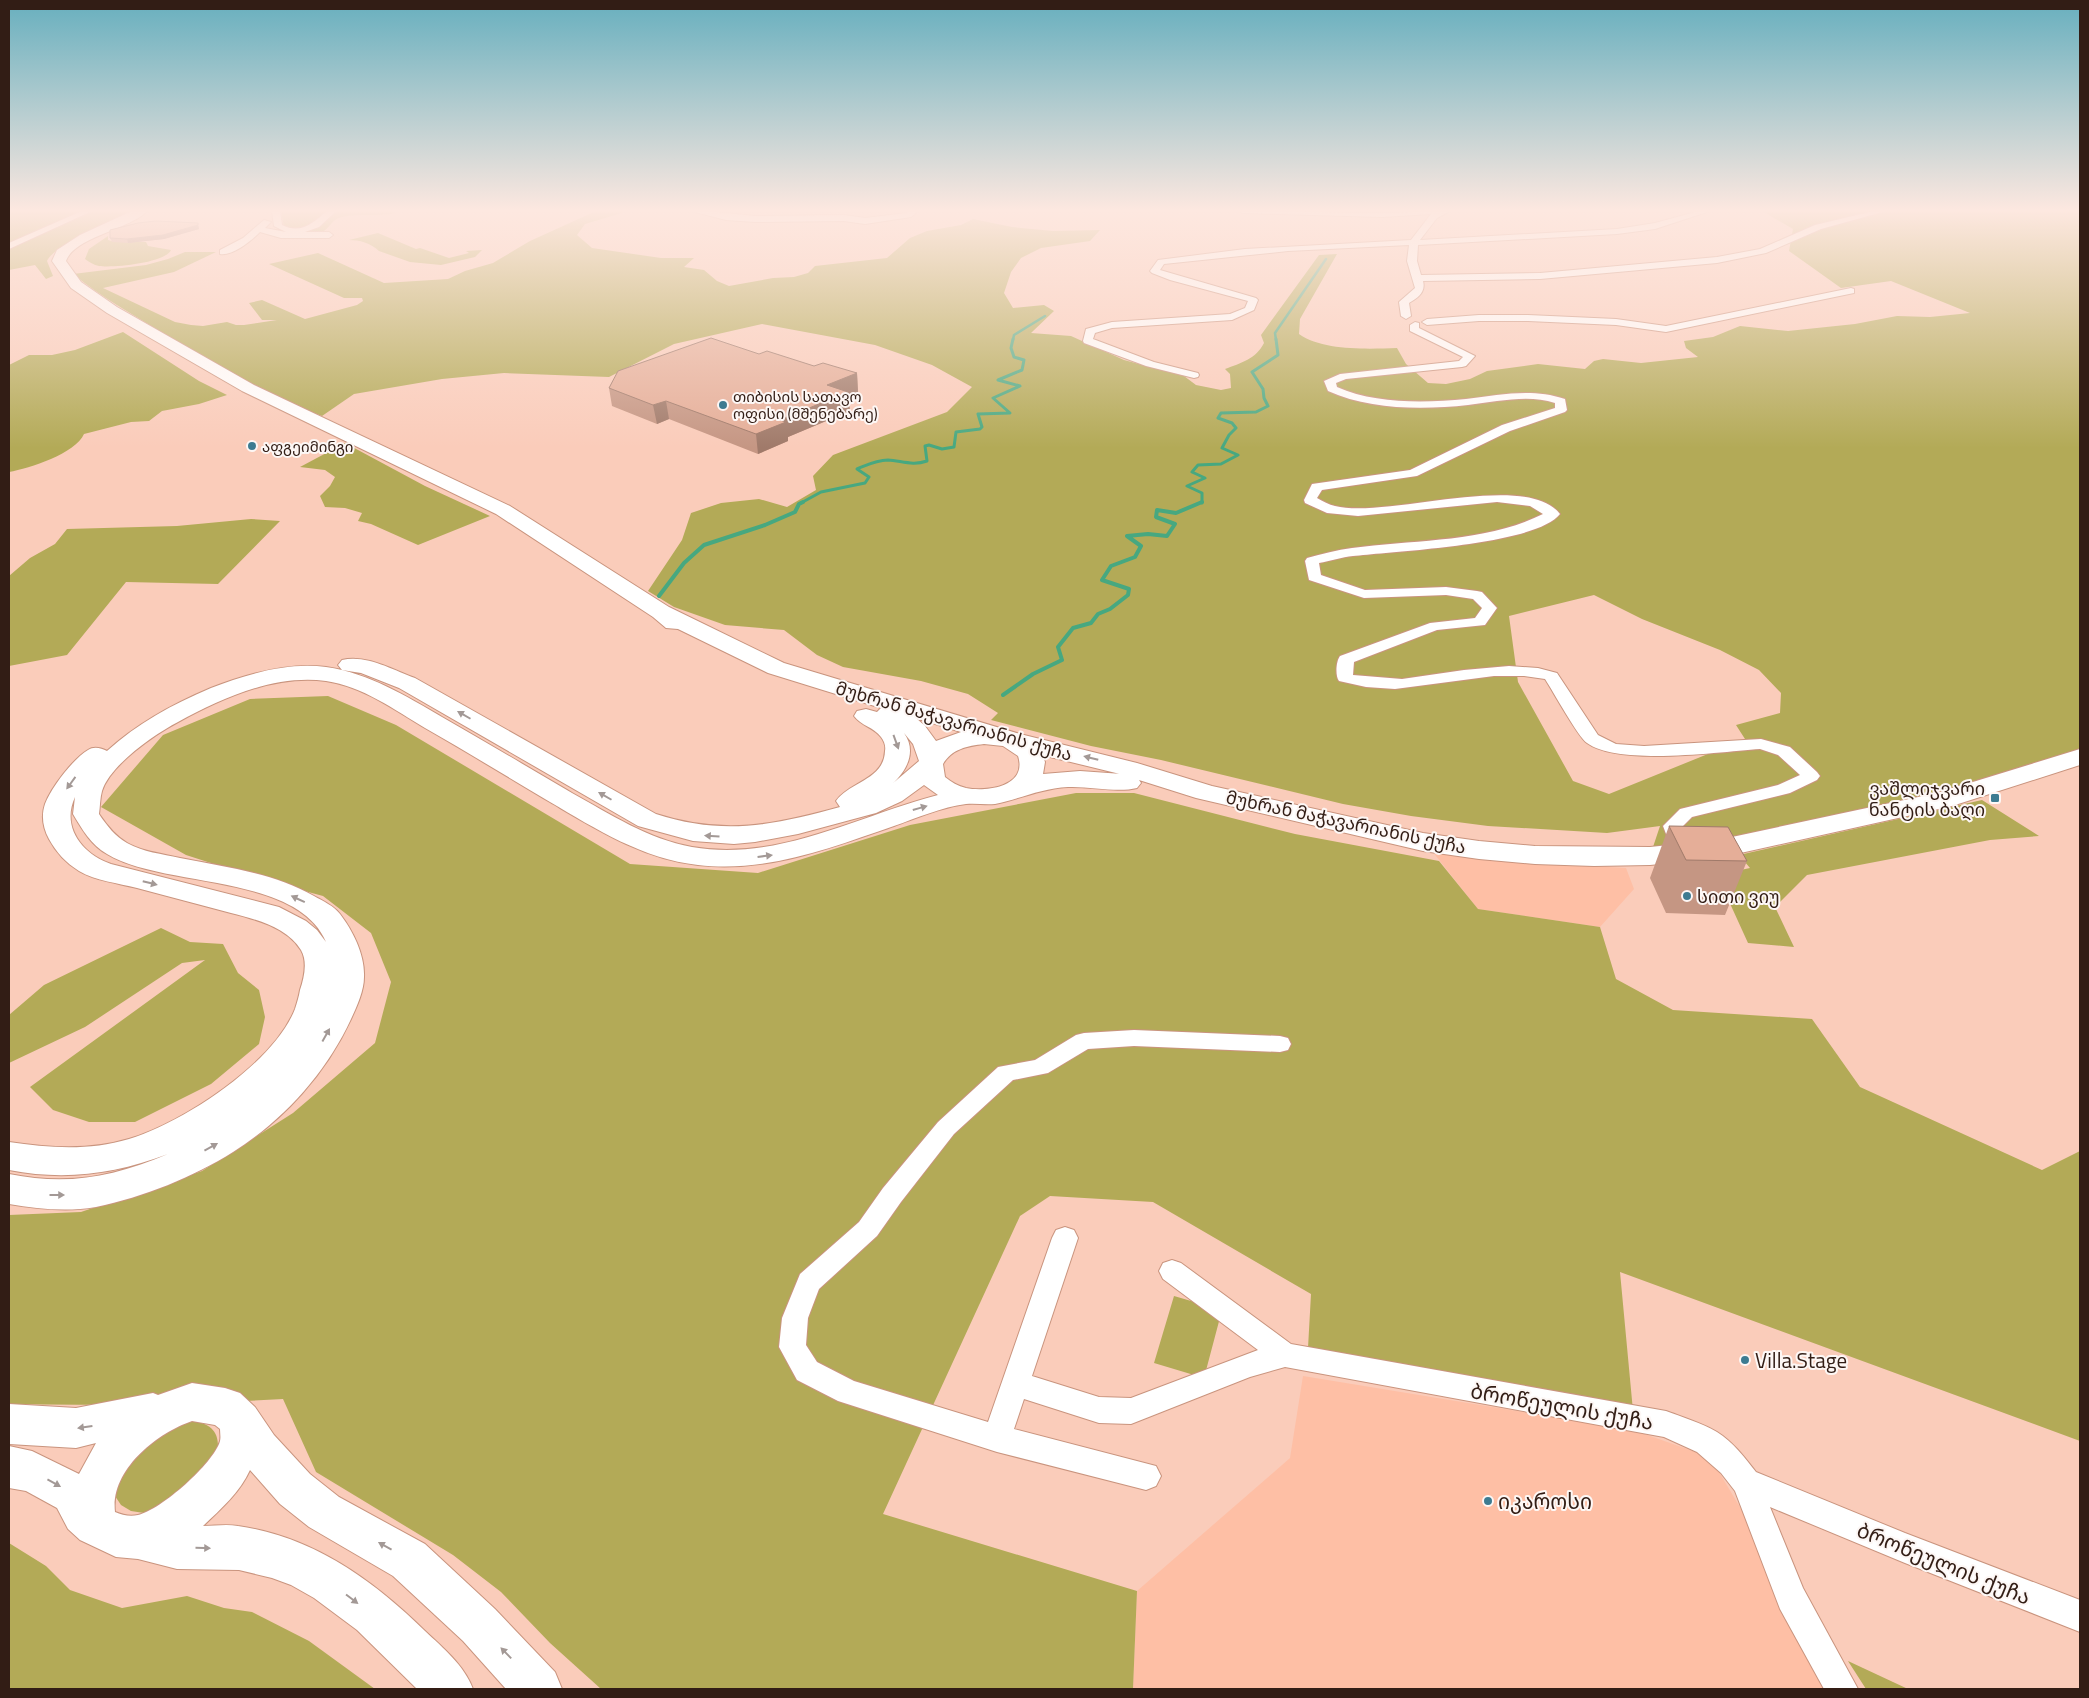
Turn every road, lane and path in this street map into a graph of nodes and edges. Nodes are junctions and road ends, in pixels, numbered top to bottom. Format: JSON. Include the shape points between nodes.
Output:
{"nodes":[{"id":1,"x":82,"y":290,"type":"edge"},
{"id":2,"x":1218,"y":290,"type":"edge"},
{"id":3,"x":1419,"y":290,"type":"edge"},
{"id":4,"x":1851,"y":291,"type":"dead end"},
{"id":5,"x":1416,"y":321,"type":"junction"},
{"id":6,"x":1194,"y":375,"type":"dead end"},
{"id":7,"x":661,"y":612,"type":"junction"},
{"id":8,"x":687,"y":634,"type":"junction"},
{"id":9,"x":1012,"y":740,"type":"junction"},
{"id":10,"x":2080,"y":757,"type":"edge"},
{"id":11,"x":930,"y":763,"type":"junction"},
{"id":12,"x":1020,"y":788,"type":"junction"},
{"id":13,"x":1205,"y":792,"type":"junction"},
{"id":14,"x":964,"y":797,"type":"junction"},
{"id":15,"x":812,"y":823,"type":"junction"},
{"id":16,"x":1682,"y":854,"type":"junction"},
{"id":17,"x":1280,"y":1044,"type":"dead end"},
{"id":18,"x":9,"y":1156,"type":"edge"},
{"id":19,"x":9,"y":1189,"type":"edge"},
{"id":20,"x":1065,"y":1238,"type":"dead end"},
{"id":21,"x":1172,"y":1271,"type":"dead end"},
{"id":22,"x":1285,"y":1355,"type":"junction"},
{"id":23,"x":1015,"y":1383,"type":"junction"},
{"id":24,"x":183,"y":1404,"type":"junction"},
{"id":25,"x":9,"y":1424,"type":"edge"},
{"id":26,"x":242,"y":1424,"type":"junction"},
{"id":27,"x":997,"y":1438,"type":"junction"},
{"id":28,"x":9,"y":1466,"type":"edge"},
{"id":29,"x":1146,"y":1476,"type":"dead end"},
{"id":30,"x":1746,"y":1482,"type":"junction"},
{"id":31,"x":95,"y":1525,"type":"junction"},
{"id":32,"x":138,"y":1537,"type":"junction"},
{"id":33,"x":2080,"y":1616,"type":"edge"},
{"id":34,"x":449,"y":1689,"type":"edge"},
{"id":35,"x":538,"y":1689,"type":"edge"},
{"id":36,"x":1842,"y":1689,"type":"edge"}],
"edges":[{"from":1,"to":7,"type":"main road","name":"მუხრან მაჭავარიანის ქუჩა","via":[[248,388],[503,510]]},
{"from":2,"to":6,"type":"street","via":[[1253,300],[1249,310],[1232,317],[1112,325],[1090,331],[1088,340],[1150,364]]},
{"from":3,"to":5,"type":"street","via":[[1404,302]]},
{"from":4,"to":5,"type":"street","via":[[1666,328],[1528,318]]},
{"from":5,"to":16,"type":"street","via":[[1414,329],[1470,356],[1462,364],[1344,376],[1330,381],[1332,390],[1351,398],[1422,403],[1543,396],[1561,401],[1561,410],[1506,428],[1413,474],[1317,487],[1310,500],[1332,510],[1358,512],[1497,498],[1533,502],[1552,514],[1526,527],[1474,540],[1350,552],[1312,561],[1314,578],[1364,594],[1446,591],[1477,595],[1490,608],[1480,622],[1435,626],[1346,659],[1345,678],[1376,684],[1404,684],[1470,675],[1540,673],[1551,676],[1592,739],[1613,749],[1761,744],[1784,751],[1811,776],[1784,789],[1686,813],[1672,826]]},
{"from":7,"to":8,"type":"main road","name":"მუხრან მაჭავარიანის ქუჩა"},
{"from":7,"to":9,"type":"main road","name":"მუხრან მაჭავარიანის ქუჩა","via":[[783,671]]},
{"from":8,"to":11,"type":"main road","name":"მუხრან მაჭავარიანის ქუჩა","via":[[760,670],[904,721],[919,732],[927,746]]},
{"from":8,"to":15,"type":"main road","one_way":true,"via":[[717,659],[748,675],[860,713],[887,726],[894,734],[898,759],[885,776],[876,785]]},
{"from":9,"to":11,"type":"main road","via":[[965,739],[939,751]]},
{"from":9,"to":12,"type":"main road","via":[[1029,753],[1033,762],[1029,780]]},
{"from":13,"to":9,"type":"main road","name":"მუხრან მაჭავარიანის ქუჩა","one_way":true,"via":[[1128,768]]},
{"from":10,"to":16,"type":"main road","name":"მუხრან მაჭავარიანის ქუჩა","via":[[1907,809],[1718,850]]},
{"from":11,"to":14,"type":"main road","via":[[931,776],[938,785]]},
{"from":11,"to":15,"type":"main road","via":[[901,792],[860,810]]},
{"from":12,"to":13,"type":"main road","via":[[1057,780],[1090,778]]},
{"from":12,"to":14,"type":"main road","via":[[994,797]]},
{"from":13,"to":16,"type":"main road","name":"მუხრან მაჭავარიანის ქუჩა","via":[[1448,846],[1558,856]]},
{"from":19,"to":14,"type":"main road","one_way":true,"via":[[57,1196],[108,1190],[189,1159],[256,1117],[293,1082],[318,1049],[336,1016],[349,982],[344,946],[330,920],[303,901],[277,890],[132,857],[110,844],[86,814],[89,790],[104,768],[126,747],[167,718],[214,695],[285,675],[324,674],[352,679],[414,711],[624,833],[664,849],[697,856],[744,858],[786,853]]},
{"from":15,"to":18,"type":"main road","one_way":true,"via":[[772,833],[739,836],[695,834],[671,829],[647,820],[407,682],[365,667],[293,662],[215,681],[149,712],[112,740],[81,770],[58,803],[59,836],[74,855],[97,869],[251,908],[284,920],[308,937],[320,962],[316,1000],[293,1040],[264,1075],[175,1137],[136,1152],[90,1162]]},
{"from":17,"to":27,"type":"street","via":[[1134,1038],[1084,1040],[1040,1067],[1006,1073],[946,1128],[868,1229],[809,1282],[795,1318],[792,1347],[807,1371],[848,1392]]},
{"from":20,"to":23,"type":"street"},
{"from":21,"to":22,"type":"street"},
{"from":22,"to":23,"type":"street","name":"ბროწეულის ქუჩა","via":[[1249,1365],[1131,1412],[1099,1410]]},
{"from":22,"to":30,"type":"street","name":"ბროწეულის ქუჩა","via":[[1666,1424],[1707,1442],[1731,1463]]},
{"from":23,"to":27,"type":"street"},
{"from":24,"to":25,"type":"main road","one_way":true,"via":[[76,1428]]},
{"from":24,"to":26,"type":"main road","via":[[221,1404],[233,1411]]},
{"from":24,"to":31,"type":"main road","via":[[143,1425],[112,1456],[104,1467],[93,1499],[91,1512]]},
{"from":26,"to":32,"type":"main road","via":[[239,1449],[208,1495],[175,1520]]},
{"from":35,"to":26,"type":"main road","one_way":true,"via":[[479,1625],[410,1560],[324,1512],[295,1489],[259,1449]]},
{"from":27,"to":29,"type":"street"},
{"from":28,"to":31,"type":"main road","one_way":true,"via":[[32,1472],[72,1494]]},
{"from":30,"to":33,"type":"street","name":"ბროწეულის ქუჩა"},
{"from":30,"to":36,"type":"street","via":[[1791,1598]]},
{"from":31,"to":32,"type":"main road","via":[[116,1535]]},
{"from":32,"to":34,"type":"main road","one_way":true,"via":[[156,1544],[236,1548],[283,1558],[305,1568],[326,1579],[399,1638]]}]}
